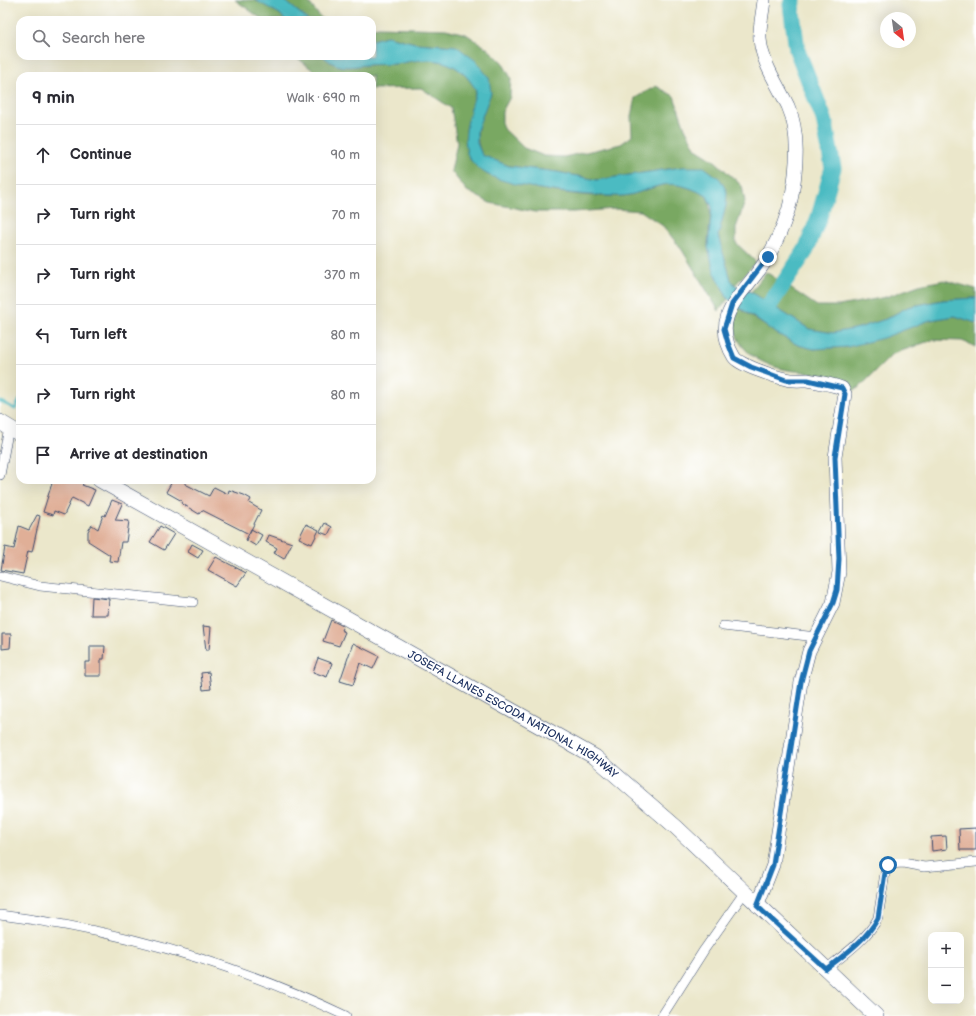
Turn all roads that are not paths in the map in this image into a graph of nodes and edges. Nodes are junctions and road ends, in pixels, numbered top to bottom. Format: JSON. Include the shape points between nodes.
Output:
{"nodes":[{"id":1,"x":764,"y":0,"type":"edge"},
{"id":2,"x":10,"y":428,"type":"edge"},
{"id":3,"x":0,"y":475,"type":"edge"},
{"id":4,"x":107,"y":484,"type":"edge"},
{"id":5,"x":0,"y":576,"type":"edge"},
{"id":6,"x":193,"y":602,"type":"dead end"},
{"id":7,"x":723,"y":626,"type":"dead end"},
{"id":8,"x":816,"y":637,"type":"junction"},
{"id":9,"x":976,"y":862,"type":"edge"},
{"id":10,"x":744,"y":893,"type":"junction"},
{"id":11,"x":757,"y":906,"type":"junction"},
{"id":12,"x":0,"y":915,"type":"edge"},
{"id":13,"x":826,"y":969,"type":"junction"},
{"id":14,"x":346,"y":1016,"type":"edge"},
{"id":15,"x":662,"y":1016,"type":"edge"},
{"id":16,"x":876,"y":1016,"type":"edge"}],
"edges":[{"from":1,"to":8,"type":"street","via":[[760,39],[770,71],[792,119],[796,147],[792,196],[768,257],[732,304],[724,329],[734,358],[786,380],[808,380],[836,386],[842,388],[845,394],[835,457],[839,572],[833,603]]},
{"from":2,"to":3,"type":"street"},
{"from":4,"to":10,"type":"main road","name":"JOSEFA LLANES ESCODA NATIONAL HIGHWAY","via":[[595,757],[677,828]]},
{"from":5,"to":6,"type":"street","via":[[40,586]]},
{"from":7,"to":8,"type":"street"},
{"from":8,"to":11,"type":"street","via":[[809,651],[801,682],[773,865]]},
{"from":9,"to":13,"type":"street","via":[[924,867],[903,863],[889,864],[875,924],[848,952]]},
{"from":10,"to":11,"type":"main road","name":"JOSEFA LLANES ESCODA NATIONAL HIGHWAY"},
{"from":10,"to":15,"type":"street"},
{"from":11,"to":13,"type":"main road","name":"JOSEFA LLANES ESCODA NATIONAL HIGHWAY"},
{"from":12,"to":14,"type":"street","via":[[124,938],[184,954],[230,968],[315,1001]]},
{"from":13,"to":16,"type":"main road","name":"JOSEFA LLANES ESCODA NATIONAL HIGHWAY"}]}
